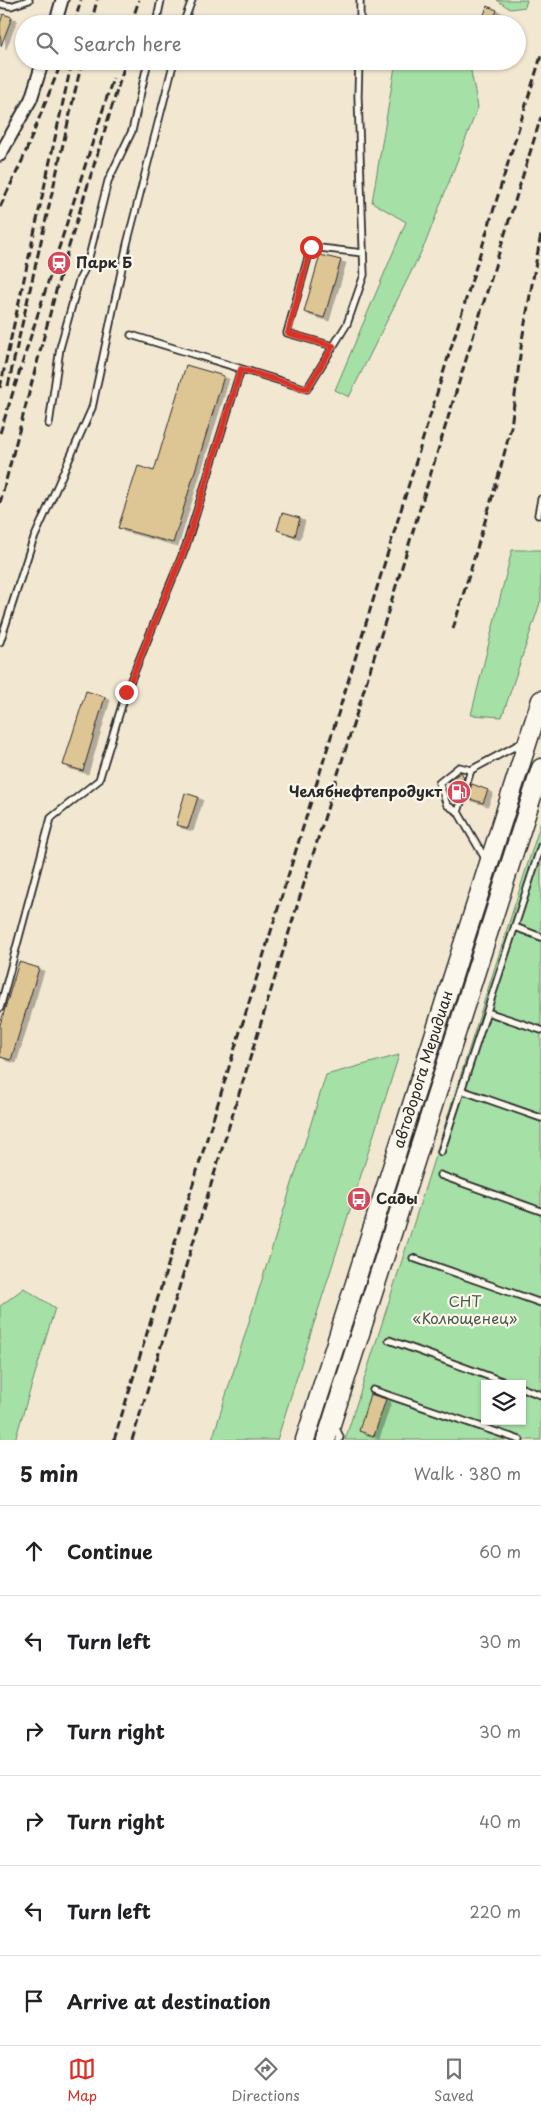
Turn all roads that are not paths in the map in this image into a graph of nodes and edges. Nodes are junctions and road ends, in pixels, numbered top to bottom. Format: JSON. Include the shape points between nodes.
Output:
{"nodes":[{"id":1,"x":29,"y":0,"type":"edge"},
{"id":2,"x":62,"y":0,"type":"edge"},
{"id":3,"x":161,"y":0,"type":"edge"},
{"id":4,"x":192,"y":0,"type":"edge"},
{"id":5,"x":360,"y":0,"type":"edge"},
{"id":6,"x":0,"y":4,"type":"edge"},
{"id":7,"x":58,"y":15,"type":"edge"},
{"id":8,"x":158,"y":15,"type":"edge"},
{"id":9,"x":186,"y":15,"type":"edge"},
{"id":10,"x":360,"y":15,"type":"edge"},
{"id":11,"x":40,"y":70,"type":"edge"},
{"id":12,"x":146,"y":70,"type":"edge"},
{"id":13,"x":172,"y":70,"type":"edge"},
{"id":14,"x":359,"y":70,"type":"edge"},
{"id":15,"x":0,"y":155,"type":"edge"},
{"id":16,"x":363,"y":253,"type":"junction"},
{"id":17,"x":131,"y":335,"type":"dead end"},
{"id":18,"x":333,"y":346,"type":"junction"},
{"id":19,"x":241,"y":369,"type":"junction"},
{"id":20,"x":49,"y":424,"type":"dead end"},
{"id":21,"x":541,"y":499,"type":"edge"},
{"id":22,"x":538,"y":515,"type":"dead end"},
{"id":23,"x":0,"y":642,"type":"edge"},
{"id":24,"x":541,"y":700,"type":"edge"},
{"id":25,"x":529,"y":738,"type":"junction"},
{"id":26,"x":471,"y":770,"type":"junction"},
{"id":27,"x":541,"y":770,"type":"edge"},
{"id":28,"x":458,"y":812,"type":"junction"},
{"id":29,"x":541,"y":846,"type":"edge"},
{"id":30,"x":488,"y":864,"type":"junction"},
{"id":31,"x":514,"y":928,"type":"junction"},
{"id":32,"x":541,"y":937,"type":"edge"},
{"id":33,"x":0,"y":1008,"type":"edge"},
{"id":34,"x":487,"y":1012,"type":"junction"},
{"id":35,"x":541,"y":1030,"type":"edge"},
{"id":36,"x":461,"y":1090,"type":"junction"},
{"id":37,"x":541,"y":1118,"type":"edge"},
{"id":38,"x":441,"y":1152,"type":"dead end"},
{"id":39,"x":440,"y":1175,"type":"dead end"},
{"id":40,"x":541,"y":1211,"type":"edge"},
{"id":41,"x":413,"y":1258,"type":"dead end"},
{"id":42,"x":541,"y":1303,"type":"edge"},
{"id":43,"x":389,"y":1340,"type":"dead end"},
{"id":44,"x":499,"y":1380,"type":"edge"},
{"id":45,"x":526,"y":1389,"type":"edge"},
{"id":46,"x":373,"y":1390,"type":"dead end"},
{"id":47,"x":541,"y":1395,"type":"edge"},
{"id":48,"x":332,"y":1420,"type":"junction"},
{"id":49,"x":305,"y":1440,"type":"edge"},
{"id":50,"x":326,"y":1440,"type":"edge"},
{"id":51,"x":339,"y":1440,"type":"edge"},
{"id":52,"x":520,"y":1440,"type":"edge"}],
"edges":[{"from":1,"to":6,"type":"lane","via":[[11,6]]},
{"from":2,"to":7,"type":"street"},
{"from":3,"to":8,"type":"lane"},
{"from":4,"to":9,"type":"lane"},
{"from":5,"to":10,"type":"lane"},
{"from":11,"to":15,"type":"street","via":[[31,99]]},
{"from":12,"to":20,"type":"lane","via":[[132,131],[108,181],[87,265],[76,288],[60,348]]},
{"from":13,"to":23,"type":"lane","via":[[127,244],[92,408],[32,543]]},
{"from":14,"to":16,"type":"lane"},
{"from":16,"to":18,"type":"lane","via":[[364,275],[347,324]]},
{"from":16,"to":18,"type":"lane","via":[[311,247],[288,333]]},
{"from":17,"to":19,"type":"lane"},
{"from":18,"to":19,"type":"lane","via":[[307,389]]},
{"from":19,"to":33,"type":"lane","via":[[186,546],[126,692],[99,780],[51,818]]},
{"from":21,"to":22,"type":"lane"},
{"from":24,"to":25,"type":"main road","name":"автодорога Меридиан"},
{"from":25,"to":26,"type":"lane"},
{"from":25,"to":30,"type":"main road","name":"автодорога Меридиан"},
{"from":26,"to":28,"type":"lane"},
{"from":26,"to":28,"type":"lane","via":[[459,767],[439,783],[448,804]]},
{"from":27,"to":48,"type":"main road","name":"автодорога Меридиан"},
{"from":28,"to":30,"type":"lane"},
{"from":29,"to":31,"type":"lane"},
{"from":30,"to":49,"type":"main road","name":"автодорога Меридиан"},
{"from":31,"to":32,"type":"lane"},
{"from":31,"to":34,"type":"lane"},
{"from":34,"to":35,"type":"lane"},
{"from":34,"to":36,"type":"lane"},
{"from":36,"to":37,"type":"lane"},
{"from":36,"to":38,"type":"lane"},
{"from":39,"to":40,"type":"lane"},
{"from":41,"to":42,"type":"lane"},
{"from":43,"to":44,"type":"lane"},
{"from":45,"to":47,"type":"lane"},
{"from":46,"to":52,"type":"lane"},
{"from":48,"to":50,"type":"main road","name":"автодорога Меридиан"},
{"from":48,"to":51,"type":"lane"}]}
